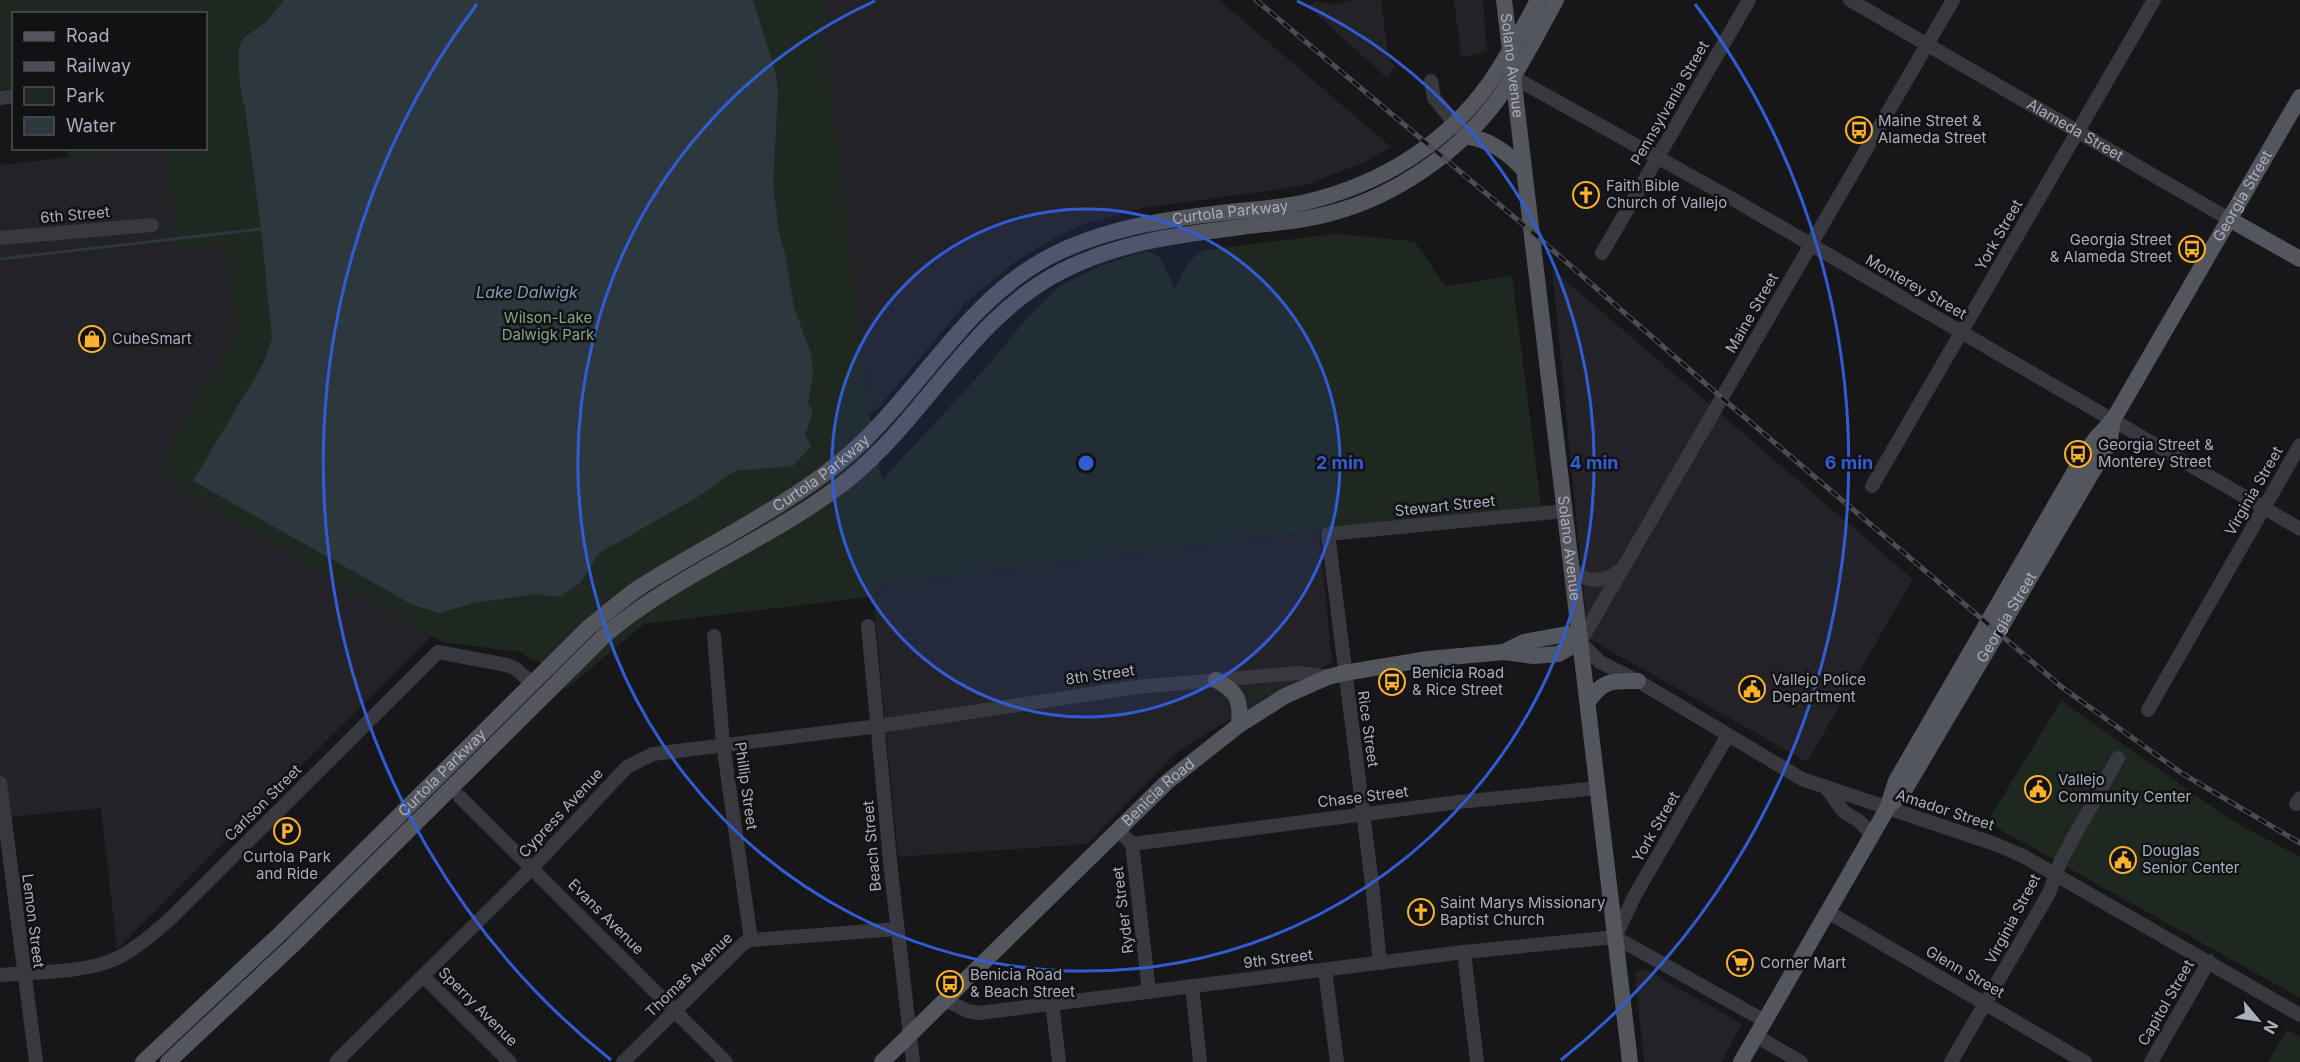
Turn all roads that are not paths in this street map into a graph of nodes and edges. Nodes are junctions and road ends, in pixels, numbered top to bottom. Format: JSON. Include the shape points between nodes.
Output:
{"nodes":[{"id":1,"x":1504,"y":0,"type":"edge"},
{"id":2,"x":1538,"y":0,"type":"edge"},
{"id":3,"x":1556,"y":0,"type":"edge"},
{"id":4,"x":1749,"y":0,"type":"edge"},
{"id":5,"x":1850,"y":0,"type":"edge"},
{"id":6,"x":1953,"y":0,"type":"edge"},
{"id":7,"x":2154,"y":0,"type":"edge"},
{"id":8,"x":1927,"y":44,"type":"junction"},
{"id":9,"x":1510,"y":50,"type":"junction"},
{"id":10,"x":1513,"y":76,"type":"junction"},
{"id":11,"x":1431,"y":81,"type":"dead end"},
{"id":12,"x":2300,"y":97,"type":"edge"},
{"id":13,"x":1460,"y":130,"type":"junction"},
{"id":14,"x":2078,"y":131,"type":"junction"},
{"id":15,"x":1657,"y":158,"type":"junction"},
{"id":16,"x":1524,"y":170,"type":"junction"},
{"id":17,"x":2229,"y":219,"type":"junction"},
{"id":18,"x":152,"y":225,"type":"dead end"},
{"id":19,"x":0,"y":238,"type":"edge"},
{"id":20,"x":1811,"y":245,"type":"junction"},
{"id":21,"x":1602,"y":253,"type":"dead end"},
{"id":22,"x":2300,"y":259,"type":"edge"},
{"id":23,"x":1962,"y":333,"type":"junction"},
{"id":24,"x":2113,"y":420,"type":"junction"},
{"id":25,"x":2300,"y":445,"type":"edge"},
{"id":26,"x":1872,"y":486,"type":"dead end"},
{"id":27,"x":2263,"y":508,"type":"junction"},
{"id":28,"x":1565,"y":511,"type":"junction"},
{"id":29,"x":2300,"y":529,"type":"edge"},
{"id":30,"x":1328,"y":534,"type":"joint"},
{"id":31,"x":1572,"y":566,"type":"junction"},
{"id":32,"x":1623,"y":568,"type":"junction"},
{"id":33,"x":868,"y":626,"type":"dead end"},
{"id":34,"x":714,"y":636,"type":"dead end"},
{"id":35,"x":1580,"y":642,"type":"junction"},
{"id":36,"x":1336,"y":675,"type":"junction"},
{"id":37,"x":1216,"y":680,"type":"junction"},
{"id":38,"x":1638,"y":681,"type":"junction"},
{"id":39,"x":533,"y":684,"type":"junction"},
{"id":40,"x":1588,"y":702,"type":"junction"},
{"id":41,"x":2148,"y":710,"type":"dead end"},
{"id":42,"x":522,"y":718,"type":"junction"},
{"id":43,"x":1239,"y":725,"type":"junction"},
{"id":44,"x":879,"y":726,"type":"junction"},
{"id":45,"x":1728,"y":735,"type":"junction"},
{"id":46,"x":723,"y":744,"type":"junction"},
{"id":47,"x":2118,"y":758,"type":"dead end"},
{"id":48,"x":0,"y":783,"type":"edge"},
{"id":49,"x":1598,"y":788,"type":"junction"},
{"id":50,"x":1827,"y":789,"type":"junction"},
{"id":51,"x":460,"y":797,"type":"dead end"},
{"id":52,"x":1887,"y":809,"type":"junction"},
{"id":53,"x":1363,"y":814,"type":"junction"},
{"id":54,"x":1118,"y":830,"type":"junction"},
{"id":55,"x":1872,"y":836,"type":"junction"},
{"id":56,"x":1132,"y":844,"type":"junction"},
{"id":57,"x":532,"y":867,"type":"junction"},
{"id":58,"x":2056,"y":874,"type":"junction"},
{"id":59,"x":7,"y":903,"type":"edge"},
{"id":60,"x":1828,"y":912,"type":"junction"},
{"id":61,"x":897,"y":929,"type":"junction"},
{"id":62,"x":1615,"y":937,"type":"junction"},
{"id":63,"x":751,"y":940,"type":"junction"},
{"id":64,"x":1464,"y":952,"type":"junction"},
{"id":65,"x":2209,"y":961,"type":"junction"},
{"id":66,"x":1380,"y":963,"type":"junction"},
{"id":67,"x":1325,"y":970,"type":"junction"},
{"id":68,"x":23,"y":973,"type":"junction"},
{"id":69,"x":0,"y":975,"type":"edge"},
{"id":70,"x":423,"y":976,"type":"junction"},
{"id":71,"x":1192,"y":986,"type":"junction"},
{"id":72,"x":1149,"y":992,"type":"junction"},
{"id":73,"x":946,"y":1001,"type":"junction"},
{"id":74,"x":1052,"y":1003,"type":"junction"},
{"id":75,"x":1986,"y":1003,"type":"junction"},
{"id":76,"x":675,"y":1010,"type":"junction"},
{"id":77,"x":2300,"y":1015,"type":"edge"},
{"id":78,"x":1765,"y":1021,"type":"junction"},
{"id":79,"x":910,"y":1034,"type":"junction"},
{"id":80,"x":1756,"y":1036,"type":"junction"},
{"id":81,"x":36,"y":1062,"type":"edge"},
{"id":82,"x":143,"y":1062,"type":"edge"},
{"id":83,"x":168,"y":1062,"type":"edge"},
{"id":84,"x":336,"y":1062,"type":"edge"},
{"id":85,"x":510,"y":1062,"type":"edge"},
{"id":86,"x":623,"y":1062,"type":"edge"},
{"id":87,"x":726,"y":1062,"type":"edge"},
{"id":88,"x":882,"y":1062,"type":"edge"},
{"id":89,"x":913,"y":1062,"type":"edge"},
{"id":90,"x":1059,"y":1062,"type":"edge"},
{"id":91,"x":1200,"y":1062,"type":"edge"},
{"id":92,"x":1337,"y":1062,"type":"edge"},
{"id":93,"x":1477,"y":1062,"type":"edge"},
{"id":94,"x":1630,"y":1062,"type":"edge"},
{"id":95,"x":1741,"y":1062,"type":"edge"},
{"id":96,"x":1801,"y":1062,"type":"edge"},
{"id":97,"x":1952,"y":1062,"type":"edge"},
{"id":98,"x":2085,"y":1062,"type":"edge"},
{"id":99,"x":2151,"y":1062,"type":"edge"}],
"edges":[{"from":1,"to":9,"type":"main road","name":"Solano Avenue"},
{"from":2,"to":9,"type":"main road","name":"Curtola Parkway"},
{"from":3,"to":10,"type":"main road","name":"Curtola Parkway"},
{"from":4,"to":15,"type":"street","name":"Pennsylvania Street"},
{"from":5,"to":8,"type":"street","name":"Alameda Street"},
{"from":6,"to":8,"type":"street","name":"Maine Street"},
{"from":7,"to":14,"type":"street","name":"York Street"},
{"from":8,"to":14,"type":"street","name":"Alameda Street"},
{"from":8,"to":20,"type":"street","name":"Maine Street"},
{"from":9,"to":10,"type":"main road","name":"Solano Avenue"},
{"from":9,"to":13,"type":"main road","name":"Curtola Parkway"},
{"from":10,"to":13,"type":"main road","name":"Curtola Parkway","via":[[1495,103]]},
{"from":10,"to":15,"type":"street","name":"Monterey Street"},
{"from":10,"to":16,"type":"main road","name":"Solano Avenue"},
{"from":11,"to":13,"type":"street","via":[[1434,98]]},
{"from":12,"to":17,"type":"main road","name":"Georgia Street"},
{"from":13,"to":16,"type":"main road","via":[[1496,146]]},
{"from":13,"to":39,"type":"main road","name":"Curtola Parkway","via":[[1394,169],[1331,195],[1303,203],[1139,225],[1102,235],[1042,261],[979,309],[881,422],[842,460],[812,483],[638,589],[584,631]]},
{"from":13,"to":42,"type":"main road","name":"Curtola Parkway","via":[[1441,157],[1404,182],[1335,212],[1140,242],[1109,250],[1053,276],[1002,313],[861,468],[805,511],[614,627]]},
{"from":14,"to":17,"type":"street","name":"Alameda Street"},
{"from":14,"to":23,"type":"street","name":"York Street"},
{"from":15,"to":20,"type":"street","name":"Monterey Street"},
{"from":15,"to":21,"type":"street","name":"Pennsylvania Street"},
{"from":16,"to":28,"type":"main road","name":"Solano Avenue"},
{"from":17,"to":22,"type":"main road","name":"Alameda Street"},
{"from":17,"to":24,"type":"main road","name":"Georgia Street"},
{"from":18,"to":19,"type":"street","name":"6th Street"},
{"from":20,"to":23,"type":"street","name":"Monterey Street"},
{"from":20,"to":32,"type":"street","name":"Maine Street"},
{"from":23,"to":24,"type":"street","name":"Monterey Street"},
{"from":23,"to":26,"type":"street","name":"York Street"},
{"from":24,"to":27,"type":"street","name":"Monterey Street"},
{"from":24,"to":52,"type":"main road","name":"Georgia Street","via":[[2083,457],[1895,783]]},
{"from":25,"to":27,"type":"street","name":"Virginia Street"},
{"from":27,"to":29,"type":"street","name":"Monterey Street"},
{"from":27,"to":41,"type":"street","name":"Virginia Street"},
{"from":28,"to":30,"type":"street","name":"Stewart Street"},
{"from":28,"to":31,"type":"main road","name":"Solano Avenue"},
{"from":30,"to":36,"type":"street","name":"Rice Street"},
{"from":31,"to":32,"type":"street","via":[[1578,574],[1597,581]]},
{"from":31,"to":35,"type":"main road","name":"Solano Avenue"},
{"from":32,"to":35,"type":"street","name":"Maine Street"},
{"from":33,"to":44,"type":"street","name":"Beach Street"},
{"from":34,"to":46,"type":"street","name":"Phillip Street"},
{"from":35,"to":36,"type":"main road","name":"Benicia Road","via":[[1558,654],[1504,652]]},
{"from":35,"to":38,"type":"street","name":"Amador Street","via":[[1600,662]]},
{"from":35,"to":40,"type":"main road","name":"Solano Avenue"},
{"from":36,"to":37,"type":"street","name":"8th Street","via":[[1298,673]]},
{"from":36,"to":43,"type":"main road","name":"Benicia Road","via":[[1285,696]]},
{"from":36,"to":53,"type":"street","name":"Rice Street"},
{"from":37,"to":43,"type":"main road","via":[[1236,695]]},
{"from":37,"to":44,"type":"street","name":"8th Street","via":[[1137,687]]},
{"from":38,"to":40,"type":"main road","via":[[1603,683]]},
{"from":38,"to":45,"type":"street","name":"Amador Street"},
{"from":39,"to":42,"type":"main road"},
{"from":39,"to":68,"type":"street","name":"Carlson Street","via":[[507,665],[438,652],[171,918],[133,948],[103,964]]},
{"from":39,"to":82,"type":"main road","name":"Curtola Parkway","via":[[268,946]]},
{"from":40,"to":49,"type":"main road","name":"Solano Avenue"},
{"from":42,"to":83,"type":"main road","name":"Curtola Parkway","via":[[284,954]]},
{"from":43,"to":54,"type":"main road","name":"Benicia Road","via":[[1167,782]]},
{"from":44,"to":46,"type":"street","name":"Cypress Avenue"},
{"from":44,"to":61,"type":"street","name":"Beach Street"},
{"from":45,"to":50,"type":"street","name":"Amador Street","via":[[1802,779]]},
{"from":45,"to":62,"type":"street","name":"York Street","via":[[1635,895]]},
{"from":46,"to":57,"type":"street","name":"Cypress Avenue","via":[[653,754],[627,767]]},
{"from":46,"to":63,"type":"street","name":"Phillip Street"},
{"from":47,"to":58,"type":"street","name":"Virginia Street"},
{"from":48,"to":59,"type":"street","name":"Lemon Street"},
{"from":49,"to":53,"type":"street","name":"Chase Street"},
{"from":49,"to":62,"type":"main road","name":"Solano Avenue"},
{"from":50,"to":52,"type":"street","name":"Amador Street"},
{"from":50,"to":55,"type":"street","via":[[1844,812]]},
{"from":51,"to":57,"type":"street","name":"Evans Avenue"},
{"from":52,"to":55,"type":"main road","name":"Georgia Street"},
{"from":52,"to":58,"type":"street","name":"Amador Street","via":[[1995,844]]},
{"from":53,"to":56,"type":"street","name":"Chase Street"},
{"from":53,"to":66,"type":"street","name":"Rice Street"},
{"from":54,"to":56,"type":"street","name":"Ryder Street"},
{"from":54,"to":73,"type":"main road","name":"Benicia Road"},
{"from":55,"to":60,"type":"main road","name":"Georgia Street"},
{"from":56,"to":72,"type":"street","name":"Ryder Street"},
{"from":57,"to":70,"type":"street","name":"Cypress Avenue"},
{"from":57,"to":76,"type":"street","name":"Evans Avenue"},
{"from":58,"to":65,"type":"street","name":"Amador Street"},
{"from":58,"to":75,"type":"street","name":"Virginia Street"},
{"from":59,"to":68,"type":"street","name":"Lemon Street"},
{"from":60,"to":75,"type":"street","name":"Glenn Street"},
{"from":60,"to":78,"type":"main road","name":"Georgia Street"},
{"from":61,"to":63,"type":"street","name":"Thomas Avenue"},
{"from":61,"to":79,"type":"street","name":"Beach Street"},
{"from":62,"to":64,"type":"street","name":"9th Street"},
{"from":62,"to":78,"type":"street"},
{"from":62,"to":94,"type":"main road","name":"Solano Avenue"},
{"from":63,"to":76,"type":"street","name":"Thomas Avenue"},
{"from":64,"to":66,"type":"street","name":"9th Street"},
{"from":64,"to":93,"type":"street"},
{"from":65,"to":77,"type":"street","name":"Amador Street"},
{"from":65,"to":99,"type":"street","name":"Capitol Street"},
{"from":66,"to":67,"type":"street","name":"9th Street"},
{"from":67,"to":71,"type":"street","name":"9th Street"},
{"from":67,"to":92,"type":"street"},
{"from":68,"to":69,"type":"street","name":"Carlson Street"},
{"from":68,"to":81,"type":"street","name":"Lemon Street"},
{"from":70,"to":84,"type":"street","name":"Cypress Avenue"},
{"from":70,"to":85,"type":"street","name":"Sperry Avenue"},
{"from":71,"to":72,"type":"street","name":"9th Street"},
{"from":71,"to":91,"type":"street"},
{"from":72,"to":74,"type":"street","name":"9th Street"},
{"from":73,"to":74,"type":"street","name":"9th Street","via":[[979,1013]]},
{"from":73,"to":79,"type":"main road","name":"Benicia Road"},
{"from":74,"to":90,"type":"street"},
{"from":75,"to":97,"type":"street","name":"Virginia Street"},
{"from":75,"to":98,"type":"street","name":"Glenn Street"},
{"from":76,"to":86,"type":"street","name":"Thomas Avenue"},
{"from":76,"to":87,"type":"street","name":"Evans Avenue"},
{"from":78,"to":80,"type":"main road","name":"Georgia Street"},
{"from":79,"to":88,"type":"main road","name":"Benicia Road"},
{"from":79,"to":89,"type":"street","name":"Beach Street"},
{"from":80,"to":95,"type":"main road","name":"Georgia Street"},
{"from":80,"to":96,"type":"street"}]}
